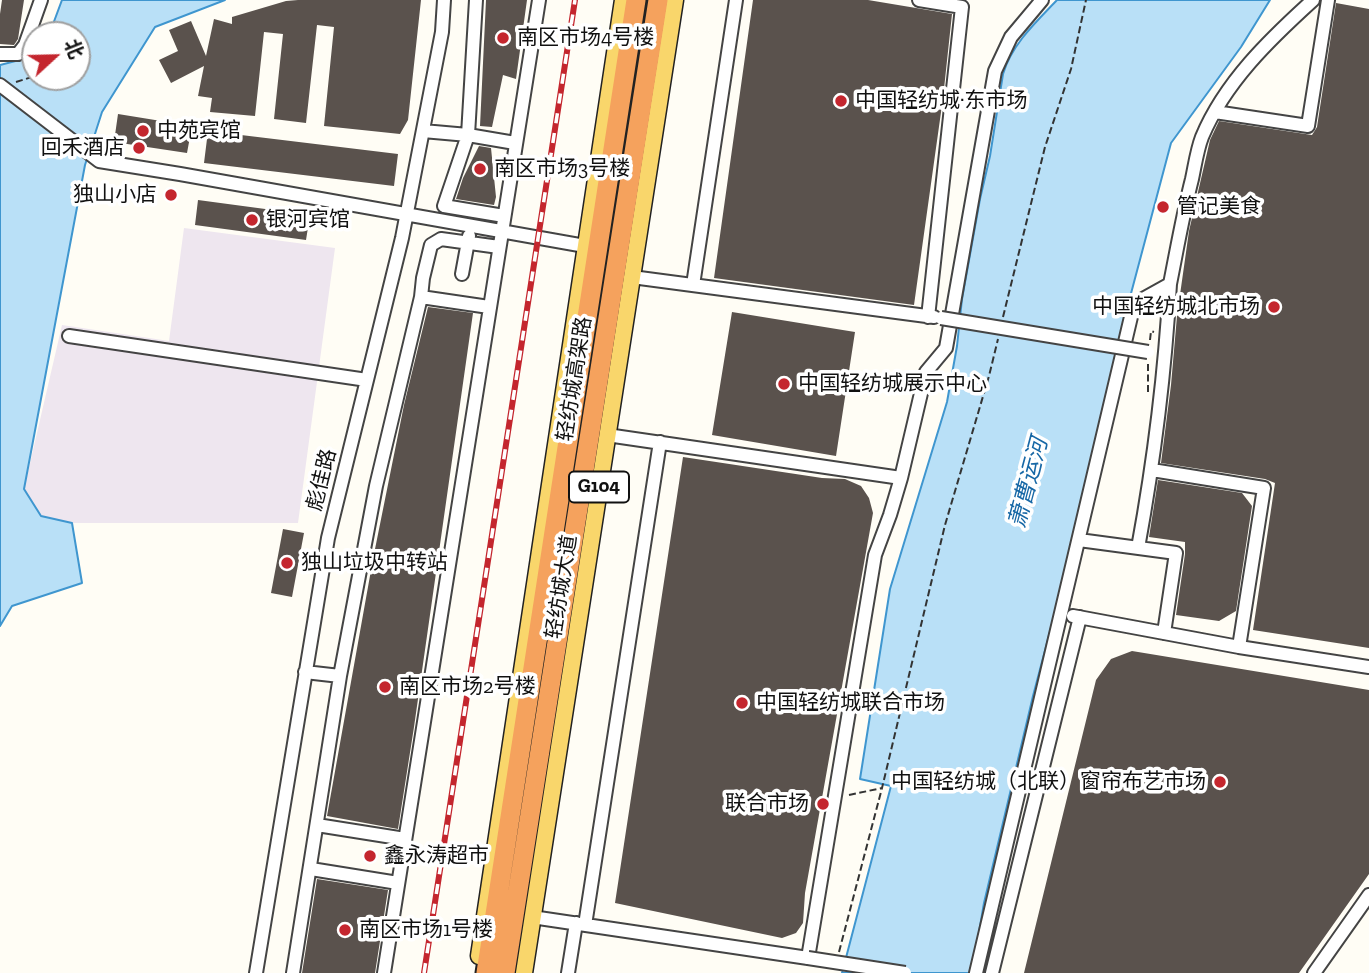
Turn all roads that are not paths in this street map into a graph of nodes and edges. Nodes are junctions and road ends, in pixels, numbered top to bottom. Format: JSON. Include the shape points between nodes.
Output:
{"nodes":[{"id":1,"x":41,"y":0,"type":"edge"},
{"id":2,"x":444,"y":0,"type":"edge"},
{"id":3,"x":476,"y":0,"type":"edge"},
{"id":4,"x":539,"y":0,"type":"edge"},
{"id":5,"x":622,"y":0,"type":"edge"},
{"id":6,"x":636,"y":0,"type":"edge"},
{"id":7,"x":658,"y":0,"type":"edge"},
{"id":8,"x":675,"y":0,"type":"edge"},
{"id":9,"x":736,"y":0,"type":"edge"},
{"id":10,"x":919,"y":0,"type":"edge"},
{"id":11,"x":1042,"y":0,"type":"edge"},
{"id":12,"x":1313,"y":0,"type":"edge"},
{"id":13,"x":1328,"y":0,"type":"edge"},
{"id":14,"x":0,"y":54,"type":"edge"},
{"id":15,"x":6,"y":84,"type":"edge"},
{"id":16,"x":1214,"y":112,"type":"junction"},
{"id":17,"x":423,"y":131,"type":"junction"},
{"id":18,"x":468,"y":135,"type":"junction"},
{"id":19,"x":515,"y":143,"type":"junction"},
{"id":20,"x":407,"y":214,"type":"junction"},
{"id":21,"x":503,"y":216,"type":"junction"},
{"id":22,"x":471,"y":226,"type":"junction"},
{"id":23,"x":501,"y":231,"type":"junction"},
{"id":24,"x":467,"y":243,"type":"junction"},
{"id":25,"x":585,"y":246,"type":"junction"},
{"id":26,"x":499,"y":247,"type":"junction"},
{"id":27,"x":462,"y":274,"type":"dead end"},
{"id":28,"x":632,"y":277,"type":"junction"},
{"id":29,"x":1170,"y":284,"type":"junction"},
{"id":30,"x":693,"y":285,"type":"junction"},
{"id":31,"x":421,"y":297,"type":"junction"},
{"id":32,"x":489,"y":307,"type":"junction"},
{"id":33,"x":935,"y":318,"type":"junction"},
{"id":34,"x":68,"y":336,"type":"dead end"},
{"id":35,"x":1148,"y":352,"type":"dead end"},
{"id":36,"x":366,"y":380,"type":"junction"},
{"id":37,"x":607,"y":435,"type":"junction"},
{"id":38,"x":660,"y":442,"type":"junction"},
{"id":39,"x":1152,"y":470,"type":"junction"},
{"id":40,"x":901,"y":478,"type":"junction"},
{"id":41,"x":1079,"y":540,"type":"junction"},
{"id":42,"x":1139,"y":548,"type":"junction"},
{"id":43,"x":1062,"y":614,"type":"junction"},
{"id":44,"x":1080,"y":617,"type":"junction"},
{"id":45,"x":1164,"y":633,"type":"junction"},
{"id":46,"x":1239,"y":647,"type":"junction"},
{"id":47,"x":1369,"y":667,"type":"edge"},
{"id":48,"x":305,"y":672,"type":"junction"},
{"id":49,"x":340,"y":676,"type":"junction"},
{"id":50,"x":1017,"y":804,"type":"junction"},
{"id":51,"x":1034,"y":806,"type":"junction"},
{"id":52,"x":317,"y":825,"type":"junction"},
{"id":53,"x":405,"y":839,"type":"junction"},
{"id":54,"x":311,"y":869,"type":"junction"},
{"id":55,"x":398,"y":883,"type":"junction"},
{"id":56,"x":1369,"y":895,"type":"edge"},
{"id":57,"x":532,"y":917,"type":"junction"},
{"id":58,"x":580,"y":924,"type":"junction"},
{"id":59,"x":808,"y":958,"type":"junction"},
{"id":60,"x":256,"y":973,"type":"edge"},
{"id":61,"x":293,"y":973,"type":"edge"},
{"id":62,"x":384,"y":973,"type":"edge"},
{"id":63,"x":477,"y":973,"type":"edge"},
{"id":64,"x":486,"y":973,"type":"edge"},
{"id":65,"x":505,"y":973,"type":"edge"},
{"id":66,"x":524,"y":973,"type":"edge"},
{"id":67,"x":568,"y":973,"type":"edge"},
{"id":68,"x":905,"y":973,"type":"edge"},
{"id":69,"x":976,"y":973,"type":"edge"},
{"id":70,"x":992,"y":973,"type":"edge"},
{"id":71,"x":1314,"y":973,"type":"edge"}],
"edges":[{"from":1,"to":14,"type":"street","via":[[26,45],[18,54]]},
{"from":2,"to":17,"type":"street","name":"彪佳路"},
{"from":3,"to":18,"type":"street"},
{"from":4,"to":19,"type":"street"},
{"from":5,"to":25,"type":"main road","name":"轻纺城大道","number":"G104"},
{"from":6,"to":64,"type":"highway","name":"轻纺城高架路"},
{"from":7,"to":65,"type":"highway","name":"轻纺城高架路"},
{"from":8,"to":28,"type":"main road","name":"轻纺城大道","number":"G104"},
{"from":9,"to":30,"type":"street"},
{"from":10,"to":33,"type":"street","via":[[962,7]]},
{"from":11,"to":40,"type":"street","via":[[1011,37],[995,71],[946,348],[926,372]]},
{"from":12,"to":16,"type":"street","via":[[1239,76]]},
{"from":13,"to":16,"type":"street","via":[[1308,127]]},
{"from":15,"to":20,"type":"street","via":[[99,161]]},
{"from":16,"to":29,"type":"street","via":[[1201,139]]},
{"from":17,"to":18,"type":"street"},
{"from":17,"to":20,"type":"street","name":"彪佳路"},
{"from":18,"to":19,"type":"street"},
{"from":18,"to":21,"type":"street","via":[[444,206]]},
{"from":19,"to":21,"type":"street"},
{"from":20,"to":22,"type":"street"},
{"from":20,"to":36,"type":"street","name":"彪佳路"},
{"from":21,"to":23,"type":"street"},
{"from":22,"to":23,"type":"street"},
{"from":22,"to":24,"type":"street"},
{"from":23,"to":25,"type":"street"},
{"from":23,"to":26,"type":"street"},
{"from":24,"to":26,"type":"street"},
{"from":24,"to":27,"type":"street"},
{"from":24,"to":31,"type":"street","via":[[441,239],[431,245]]},
{"from":25,"to":63,"type":"main road","name":"轻纺城大道","number":"G104"},
{"from":26,"to":32,"type":"street"},
{"from":28,"to":30,"type":"street"},
{"from":28,"to":37,"type":"main road","name":"轻纺城大道","number":"G104"},
{"from":29,"to":39,"type":"street"},
{"from":29,"to":41,"type":"street","via":[[1135,304]]},
{"from":30,"to":33,"type":"street"},
{"from":31,"to":32,"type":"street"},
{"from":31,"to":49,"type":"street","via":[[376,486]]},
{"from":32,"to":53,"type":"street"},
{"from":33,"to":35,"type":"street","bridge":true},
{"from":34,"to":36,"type":"street"},
{"from":36,"to":48,"type":"street","name":"彪佳路","via":[[328,538]]},
{"from":37,"to":38,"type":"street"},
{"from":37,"to":57,"type":"main road","name":"轻纺城大道","number":"G104"},
{"from":38,"to":40,"type":"street"},
{"from":38,"to":58,"type":"street"},
{"from":39,"to":42,"type":"street"},
{"from":39,"to":46,"type":"street","via":[[1264,488]]},
{"from":40,"to":59,"type":"street","via":[[874,555]]},
{"from":41,"to":42,"type":"street"},
{"from":41,"to":43,"type":"street"},
{"from":42,"to":45,"type":"street","via":[[1176,553]]},
{"from":43,"to":44,"type":"street"},
{"from":43,"to":50,"type":"street"},
{"from":44,"to":45,"type":"street"},
{"from":44,"to":51,"type":"street"},
{"from":45,"to":46,"type":"street"},
{"from":46,"to":47,"type":"street"},
{"from":48,"to":49,"type":"street"},
{"from":48,"to":60,"type":"street","name":"彪佳路"},
{"from":49,"to":52,"type":"street"},
{"from":50,"to":51,"type":"street"},
{"from":50,"to":69,"type":"street"},
{"from":51,"to":70,"type":"street"},
{"from":52,"to":53,"type":"street"},
{"from":52,"to":54,"type":"street"},
{"from":53,"to":55,"type":"street"},
{"from":54,"to":55,"type":"street"},
{"from":54,"to":61,"type":"street"},
{"from":55,"to":62,"type":"street"},
{"from":56,"to":71,"type":"street"},
{"from":57,"to":58,"type":"street"},
{"from":57,"to":66,"type":"main road","name":"轻纺城大道","number":"G104"},
{"from":58,"to":59,"type":"street"},
{"from":58,"to":67,"type":"street"},
{"from":59,"to":68,"type":"street","bridge":true}]}
